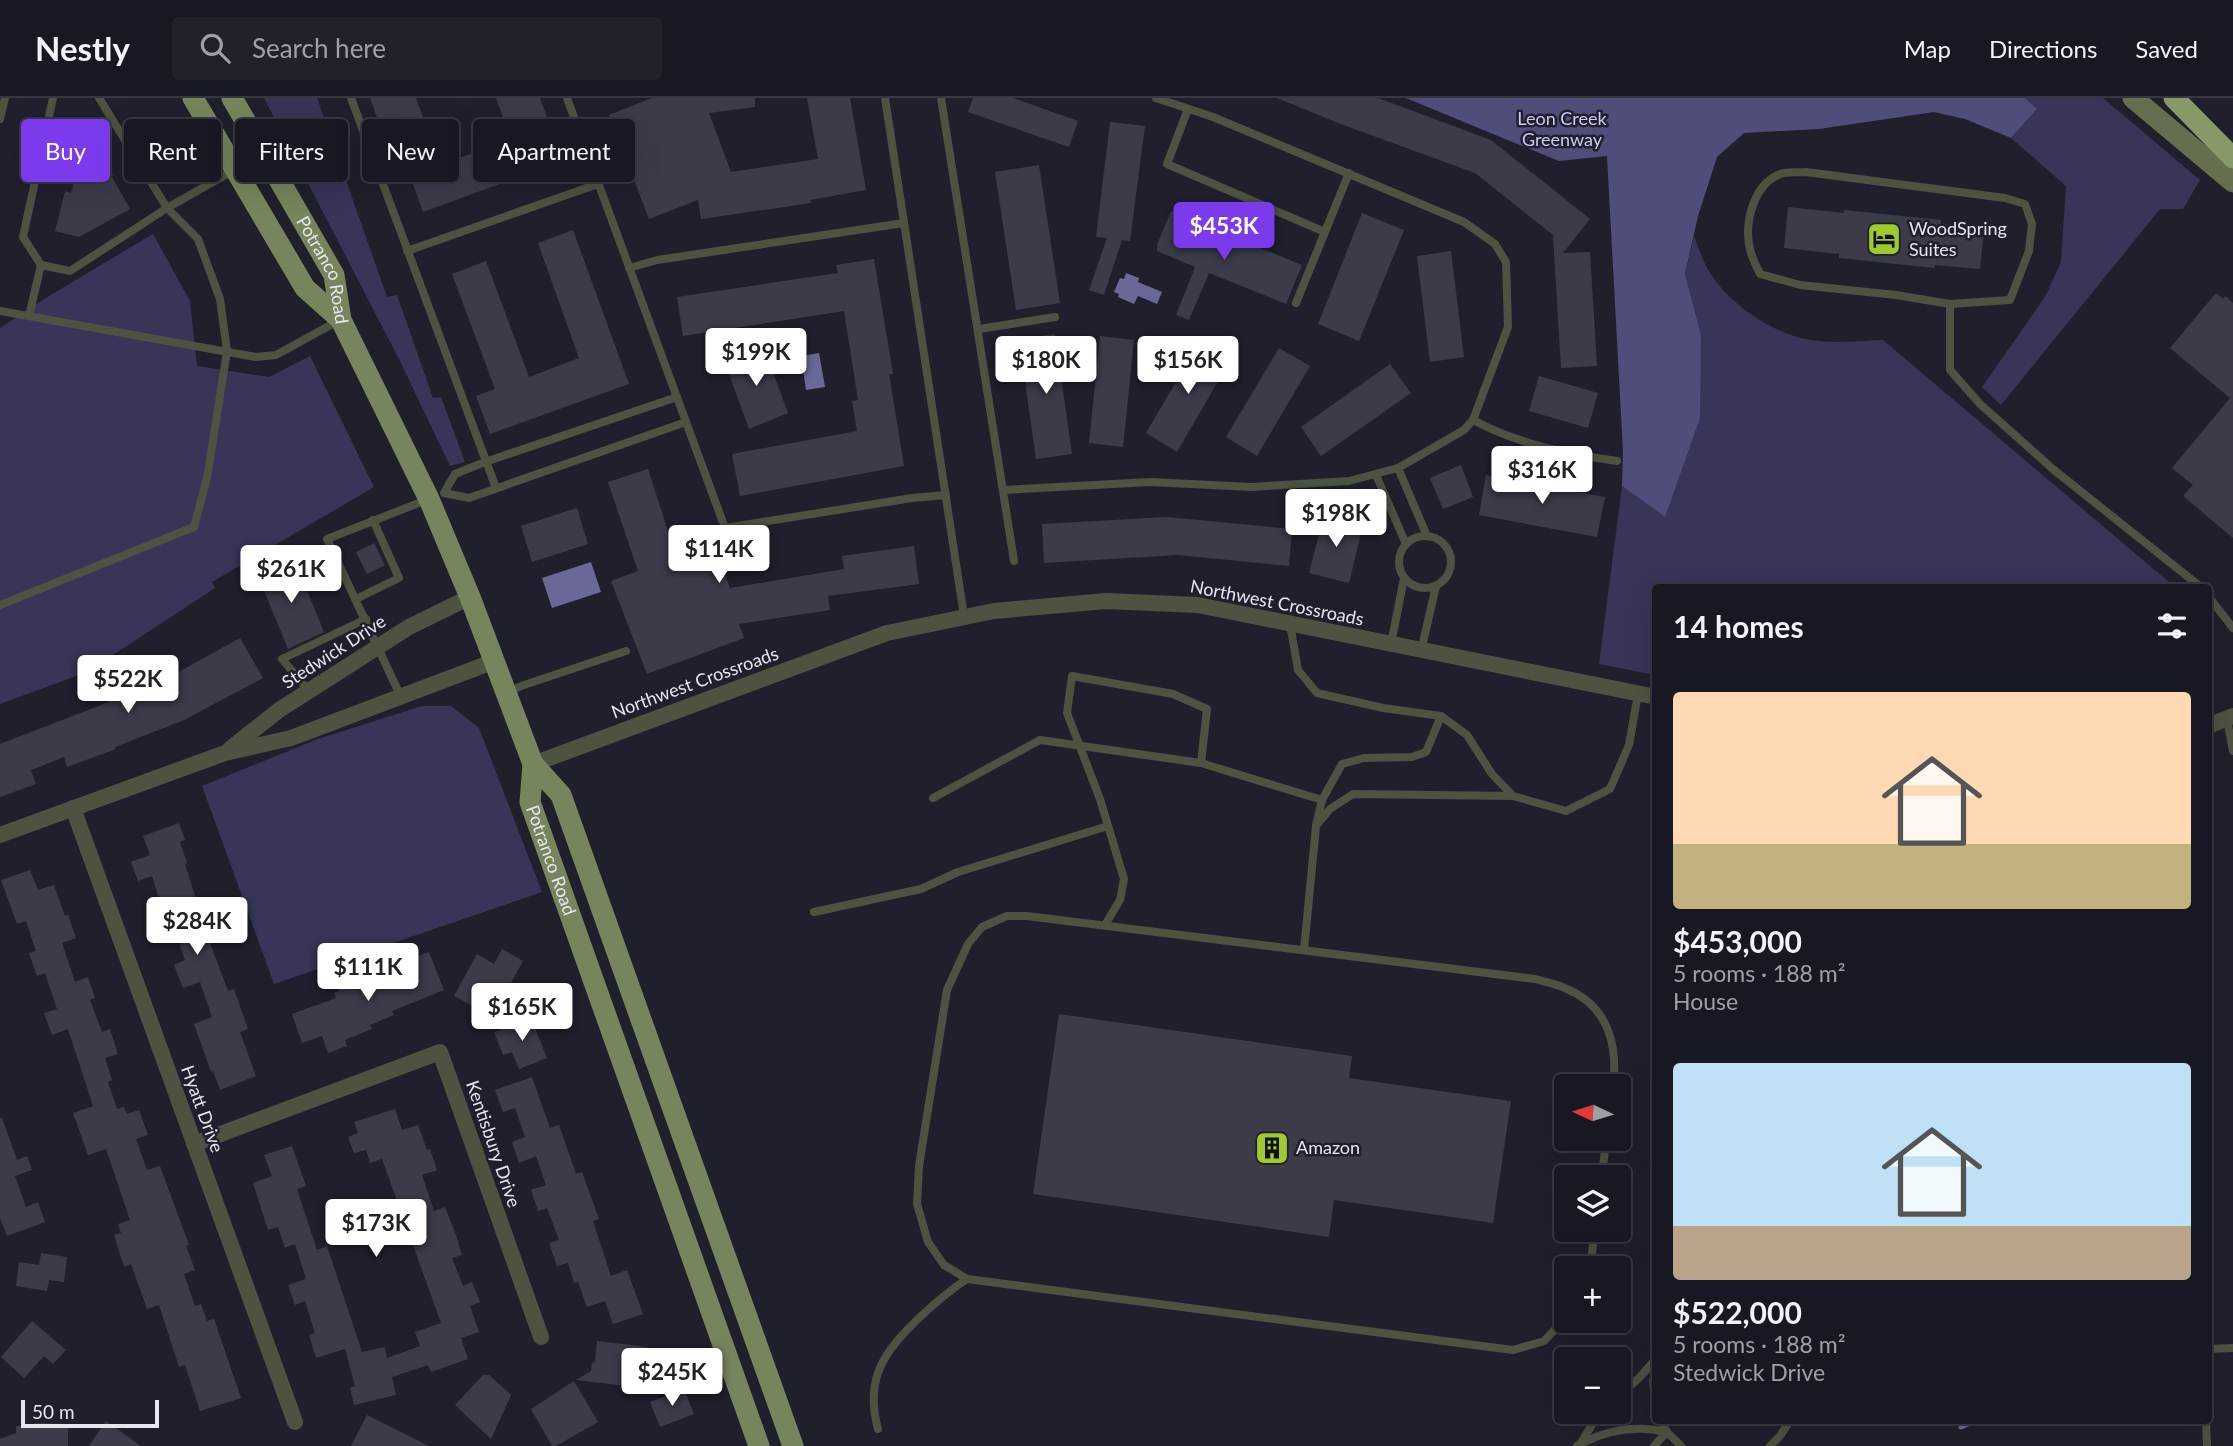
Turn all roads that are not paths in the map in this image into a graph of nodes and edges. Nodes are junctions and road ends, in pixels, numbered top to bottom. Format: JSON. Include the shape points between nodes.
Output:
{"nodes":[{"id":1,"x":5,"y":98,"type":"edge"},
{"id":2,"x":53,"y":98,"type":"edge"},
{"id":3,"x":99,"y":98,"type":"edge"},
{"id":4,"x":193,"y":98,"type":"edge"},
{"id":5,"x":232,"y":98,"type":"edge"},
{"id":6,"x":351,"y":98,"type":"edge"},
{"id":7,"x":567,"y":98,"type":"edge"},
{"id":8,"x":885,"y":98,"type":"edge"},
{"id":9,"x":941,"y":98,"type":"edge"},
{"id":10,"x":1156,"y":98,"type":"edge"},
{"id":11,"x":2133,"y":98,"type":"edge"},
{"id":12,"x":2174,"y":98,"type":"edge"},
{"id":13,"x":2185,"y":98,"type":"edge"},
{"id":14,"x":1188,"y":109,"type":"junction"},
{"id":15,"x":0,"y":119,"type":"edge"},
{"id":16,"x":2233,"y":138,"type":"edge"},
{"id":17,"x":2233,"y":158,"type":"edge"},
{"id":18,"x":235,"y":166,"type":"edge"},
{"id":19,"x":235,"y":170,"type":"edge"},
{"id":20,"x":1349,"y":173,"type":"junction"},
{"id":21,"x":244,"y":182,"type":"edge"},
{"id":22,"x":2233,"y":182,"type":"edge"},
{"id":23,"x":598,"y":184,"type":"junction"},
{"id":24,"x":167,"y":208,"type":"junction"},
{"id":25,"x":904,"y":223,"type":"junction"},
{"id":26,"x":1325,"y":232,"type":"junction"},
{"id":27,"x":407,"y":251,"type":"junction"},
{"id":28,"x":41,"y":265,"type":"junction"},
{"id":29,"x":629,"y":268,"type":"junction"},
{"id":30,"x":1296,"y":303,"type":"dead end"},
{"id":31,"x":1950,"y":304,"type":"junction"},
{"id":32,"x":0,"y":311,"type":"edge"},
{"id":33,"x":29,"y":316,"type":"junction"},
{"id":34,"x":1055,"y":317,"type":"dead end"},
{"id":35,"x":341,"y":320,"type":"junction"},
{"id":36,"x":979,"y":329,"type":"junction"},
{"id":37,"x":228,"y":351,"type":"junction"},
{"id":38,"x":677,"y":397,"type":"junction"},
{"id":39,"x":1473,"y":420,"type":"junction"},
{"id":40,"x":686,"y":422,"type":"junction"},
{"id":41,"x":1617,"y":461,"type":"dead end"},
{"id":42,"x":485,"y":462,"type":"junction"},
{"id":43,"x":1398,"y":468,"type":"junction"},
{"id":44,"x":1376,"y":475,"type":"junction"},
{"id":45,"x":496,"y":488,"type":"junction"},
{"id":46,"x":1004,"y":490,"type":"junction"},
{"id":47,"x":946,"y":495,"type":"junction"},
{"id":48,"x":436,"y":496,"type":"junction"},
{"id":49,"x":373,"y":520,"type":"junction"},
{"id":50,"x":1427,"y":536,"type":"junction"},
{"id":51,"x":1406,"y":544,"type":"junction"},
{"id":52,"x":1014,"y":561,"type":"dead end"},
{"id":53,"x":1404,"y":578,"type":"junction"},
{"id":54,"x":2197,"y":584,"type":"edge"},
{"id":55,"x":1436,"y":586,"type":"junction"},
{"id":56,"x":470,"y":597,"type":"junction"},
{"id":57,"x":356,"y":599,"type":"junction"},
{"id":58,"x":2212,"y":601,"type":"edge"},
{"id":59,"x":0,"y":605,"type":"edge"},
{"id":60,"x":964,"y":617,"type":"junction"},
{"id":61,"x":366,"y":619,"type":"junction"},
{"id":62,"x":1290,"y":624,"type":"junction"},
{"id":63,"x":2233,"y":628,"type":"edge"},
{"id":64,"x":1391,"y":645,"type":"junction"},
{"id":65,"x":379,"y":646,"type":"junction"},
{"id":66,"x":1421,"y":650,"type":"junction"},
{"id":67,"x":626,"y":651,"type":"dead end"},
{"id":68,"x":495,"y":662,"type":"junction"},
{"id":69,"x":309,"y":691,"type":"junction"},
{"id":70,"x":507,"y":693,"type":"junction"},
{"id":71,"x":1638,"y":694,"type":"junction"},
{"id":72,"x":1652,"y":696,"type":"edge"},
{"id":73,"x":401,"y":697,"type":"junction"},
{"id":74,"x":1441,"y":716,"type":"junction"},
{"id":75,"x":2230,"y":718,"type":"edge"},
{"id":76,"x":2212,"y":725,"type":"edge"},
{"id":77,"x":1081,"y":746,"type":"junction"},
{"id":78,"x":2233,"y":751,"type":"edge"},
{"id":79,"x":225,"y":752,"type":"junction"},
{"id":80,"x":1201,"y":763,"type":"junction"},
{"id":81,"x":533,"y":764,"type":"junction"},
{"id":82,"x":1513,"y":796,"type":"junction"},
{"id":83,"x":933,"y":798,"type":"dead end"},
{"id":84,"x":1322,"y":800,"type":"junction"},
{"id":85,"x":73,"y":808,"type":"junction"},
{"id":86,"x":1108,"y":825,"type":"junction"},
{"id":87,"x":1316,"y":826,"type":"junction"},
{"id":88,"x":0,"y":835,"type":"edge"},
{"id":89,"x":814,"y":912,"type":"dead end"},
{"id":90,"x":1105,"y":925,"type":"junction"},
{"id":91,"x":1304,"y":950,"type":"junction"},
{"id":92,"x":1615,"y":1074,"type":"edge"},
{"id":93,"x":194,"y":1144,"type":"junction"},
{"id":94,"x":967,"y":1279,"type":"junction"},
{"id":95,"x":1554,"y":1331,"type":"edge"},
{"id":96,"x":541,"y":1337,"type":"dead end"},
{"id":97,"x":2233,"y":1348,"type":"edge"},
{"id":98,"x":2212,"y":1349,"type":"edge"},
{"id":99,"x":1652,"y":1363,"type":"edge"},
{"id":100,"x":1631,"y":1383,"type":"edge"},
{"id":101,"x":295,"y":1422,"type":"dead end"},
{"id":102,"x":1592,"y":1424,"type":"edge"},
{"id":103,"x":1663,"y":1424,"type":"edge"},
{"id":104,"x":1789,"y":1424,"type":"edge"},
{"id":105,"x":2206,"y":1424,"type":"edge"},
{"id":106,"x":878,"y":1429,"type":"dead end"},
{"id":107,"x":1667,"y":1432,"type":"junction"},
{"id":108,"x":1578,"y":1445,"type":"edge"},
{"id":109,"x":759,"y":1446,"type":"edge"},
{"id":110,"x":793,"y":1446,"type":"edge"},
{"id":111,"x":1654,"y":1446,"type":"edge"},
{"id":112,"x":1681,"y":1446,"type":"edge"},
{"id":113,"x":1770,"y":1446,"type":"edge"},
{"id":114,"x":2207,"y":1446,"type":"edge"}],
"edges":[{"from":1,"to":15,"type":"lane"},
{"from":2,"to":28,"type":"lane","via":[[23,237]]},
{"from":3,"to":24,"type":"lane"},
{"from":4,"to":18,"type":"main road","name":"Potranco Road"},
{"from":5,"to":35,"type":"main road","name":"Potranco Road","via":[[334,275]]},
{"from":6,"to":27,"type":"lane"},
{"from":7,"to":23,"type":"lane"},
{"from":8,"to":25,"type":"lane"},
{"from":9,"to":36,"type":"lane"},
{"from":10,"to":14,"type":"lane"},
{"from":11,"to":22,"type":"main road"},
{"from":12,"to":17,"type":"highway"},
{"from":13,"to":16,"type":"highway"},
{"from":14,"to":20,"type":"lane"},
{"from":14,"to":26,"type":"lane","via":[[1167,164]]},
{"from":19,"to":24,"type":"lane"},
{"from":20,"to":26,"type":"lane"},
{"from":20,"to":39,"type":"lane","via":[[1464,222],[1495,244],[1506,262],[1508,327]]},
{"from":21,"to":35,"type":"main road","name":"Potranco Road","via":[[305,288]]},
{"from":23,"to":27,"type":"lane"},
{"from":23,"to":29,"type":"lane"},
{"from":24,"to":28,"type":"lane","via":[[70,271]]},
{"from":24,"to":37,"type":"lane","via":[[198,239],[220,299]]},
{"from":25,"to":29,"type":"lane"},
{"from":25,"to":47,"type":"lane"},
{"from":26,"to":30,"type":"lane"},
{"from":27,"to":42,"type":"lane"},
{"from":28,"to":33,"type":"lane"},
{"from":29,"to":38,"type":"lane"},
{"from":31,"to":31,"type":"lane","via":[[1800,285],[1760,274],[1750,252],[1749,233],[1752,207],[1761,187],[1779,174],[1806,172],[2025,204],[2032,224],[2029,251],[2010,300]]},
{"from":31,"to":54,"type":"lane","via":[[1950,370],[1980,404],[2054,470]]},
{"from":32,"to":33,"type":"lane"},
{"from":33,"to":37,"type":"lane"},
{"from":34,"to":36,"type":"lane"},
{"from":35,"to":37,"type":"lane","via":[[276,355],[256,357]]},
{"from":35,"to":48,"type":"main road"},
{"from":36,"to":46,"type":"lane"},
{"from":37,"to":59,"type":"lane","via":[[194,527]]},
{"from":38,"to":40,"type":"lane"},
{"from":38,"to":42,"type":"lane"},
{"from":39,"to":41,"type":"lane","via":[[1537,446]]},
{"from":39,"to":43,"type":"lane","via":[[1464,430]]},
{"from":40,"to":45,"type":"lane"},
{"from":40,"to":47,"type":"lane","via":[[725,528]]},
{"from":42,"to":45,"type":"lane"},
{"from":42,"to":48,"type":"lane","via":[[454,474]]},
{"from":43,"to":44,"type":"lane"},
{"from":43,"to":50,"type":"lane"},
{"from":44,"to":46,"type":"lane","via":[[1283,486],[1150,482]]},
{"from":44,"to":51,"type":"lane"},
{"from":45,"to":48,"type":"lane","via":[[469,498]]},
{"from":46,"to":52,"type":"lane"},
{"from":47,"to":60,"type":"lane"},
{"from":48,"to":49,"type":"lane"},
{"from":48,"to":56,"type":"main road"},
{"from":49,"to":57,"type":"lane","via":[[398,578]]},
{"from":49,"to":57,"type":"lane","via":[[327,539]]},
{"from":50,"to":51,"type":"lane"},
{"from":50,"to":55,"type":"lane","via":[[1444,544],[1450,555],[1449,573]]},
{"from":51,"to":53,"type":"lane","via":[[1399,561]]},
{"from":53,"to":55,"type":"lane","via":[[1419,588]]},
{"from":53,"to":64,"type":"lane"},
{"from":55,"to":66,"type":"lane"},
{"from":56,"to":65,"type":"street","name":"Stedwick Drive"},
{"from":56,"to":68,"type":"main road"},
{"from":57,"to":61,"type":"lane"},
{"from":58,"to":63,"type":"lane"},
{"from":60,"to":62,"type":"street","name":"Northwest Crossroads","via":[[1020,607],[1106,601],[1198,605]]},
{"from":60,"to":81,"type":"street","name":"Northwest Crossroads","via":[[887,633]]},
{"from":61,"to":65,"type":"lane"},
{"from":61,"to":69,"type":"lane","via":[[282,659]]},
{"from":62,"to":64,"type":"street","name":"Northwest Crossroads"},
{"from":62,"to":74,"type":"lane","via":[[1298,670],[1317,693]]},
{"from":64,"to":66,"type":"street","name":"Northwest Crossroads"},
{"from":65,"to":69,"type":"street","name":"Stedwick Drive"},
{"from":65,"to":73,"type":"lane"},
{"from":66,"to":71,"type":"street","name":"Northwest Crossroads"},
{"from":67,"to":70,"type":"lane"},
{"from":68,"to":70,"type":"main road"},
{"from":68,"to":73,"type":"street","name":"Stedwick Drive"},
{"from":69,"to":79,"type":"street","name":"Stedwick Drive"},
{"from":70,"to":81,"type":"main road"},
{"from":71,"to":72,"type":"street","name":"Northwest Crossroads"},
{"from":71,"to":82,"type":"lane","via":[[1629,745],[1611,789],[1566,811]]},
{"from":73,"to":79,"type":"street","name":"Stedwick Drive","via":[[291,738]]},
{"from":74,"to":82,"type":"lane","via":[[1467,735],[1492,774]]},
{"from":74,"to":84,"type":"lane","via":[[1426,752],[1342,764]]},
{"from":75,"to":76,"type":"street"},
{"from":75,"to":78,"type":"lane"},
{"from":77,"to":80,"type":"lane"},
{"from":77,"to":80,"type":"lane","via":[[1067,713],[1072,676],[1173,694],[1207,709]]},
{"from":77,"to":83,"type":"lane","via":[[1040,740]]},
{"from":77,"to":86,"type":"lane"},
{"from":79,"to":85,"type":"street","name":"Stedwick Drive"},
{"from":80,"to":84,"type":"lane"},
{"from":81,"to":109,"type":"main road","name":"Potranco Road","via":[[530,802]]},
{"from":81,"to":110,"type":"main road","name":"Potranco Road","via":[[561,795]]},
{"from":82,"to":87,"type":"lane","via":[[1353,794],[1330,809]]},
{"from":84,"to":87,"type":"lane"},
{"from":85,"to":88,"type":"street","name":"Stedwick Drive"},
{"from":85,"to":93,"type":"street","name":"Hyatt Drive"},
{"from":86,"to":89,"type":"lane","via":[[921,889]]},
{"from":86,"to":90,"type":"lane","via":[[1124,879],[1120,900]]},
{"from":87,"to":91,"type":"lane"},
{"from":90,"to":91,"type":"lane"},
{"from":90,"to":94,"type":"lane","via":[[1007,916],[982,927],[968,944],[947,990],[917,1203],[928,1242],[944,1265]]},
{"from":91,"to":92,"type":"lane","via":[[1535,979],[1568,989],[1586,1000],[1612,1037]]},
{"from":93,"to":96,"type":"street","name":"Kentisbury Drive","via":[[440,1052]]},
{"from":93,"to":101,"type":"street","name":"Hyatt Drive"},
{"from":94,"to":95,"type":"lane","via":[[1513,1350],[1544,1341]]},
{"from":94,"to":106,"type":"lane","via":[[941,1297],[887,1351],[873,1398]]},
{"from":97,"to":98,"type":"lane"},
{"from":99,"to":100,"type":"lane"},
{"from":102,"to":108,"type":"lane"},
{"from":103,"to":107,"type":"lane"},
{"from":104,"to":113,"type":"lane"},
{"from":105,"to":114,"type":"lane"},
{"from":107,"to":108,"type":"lane","via":[[1635,1427]]},
{"from":107,"to":111,"type":"lane"},
{"from":107,"to":112,"type":"lane"}]}
